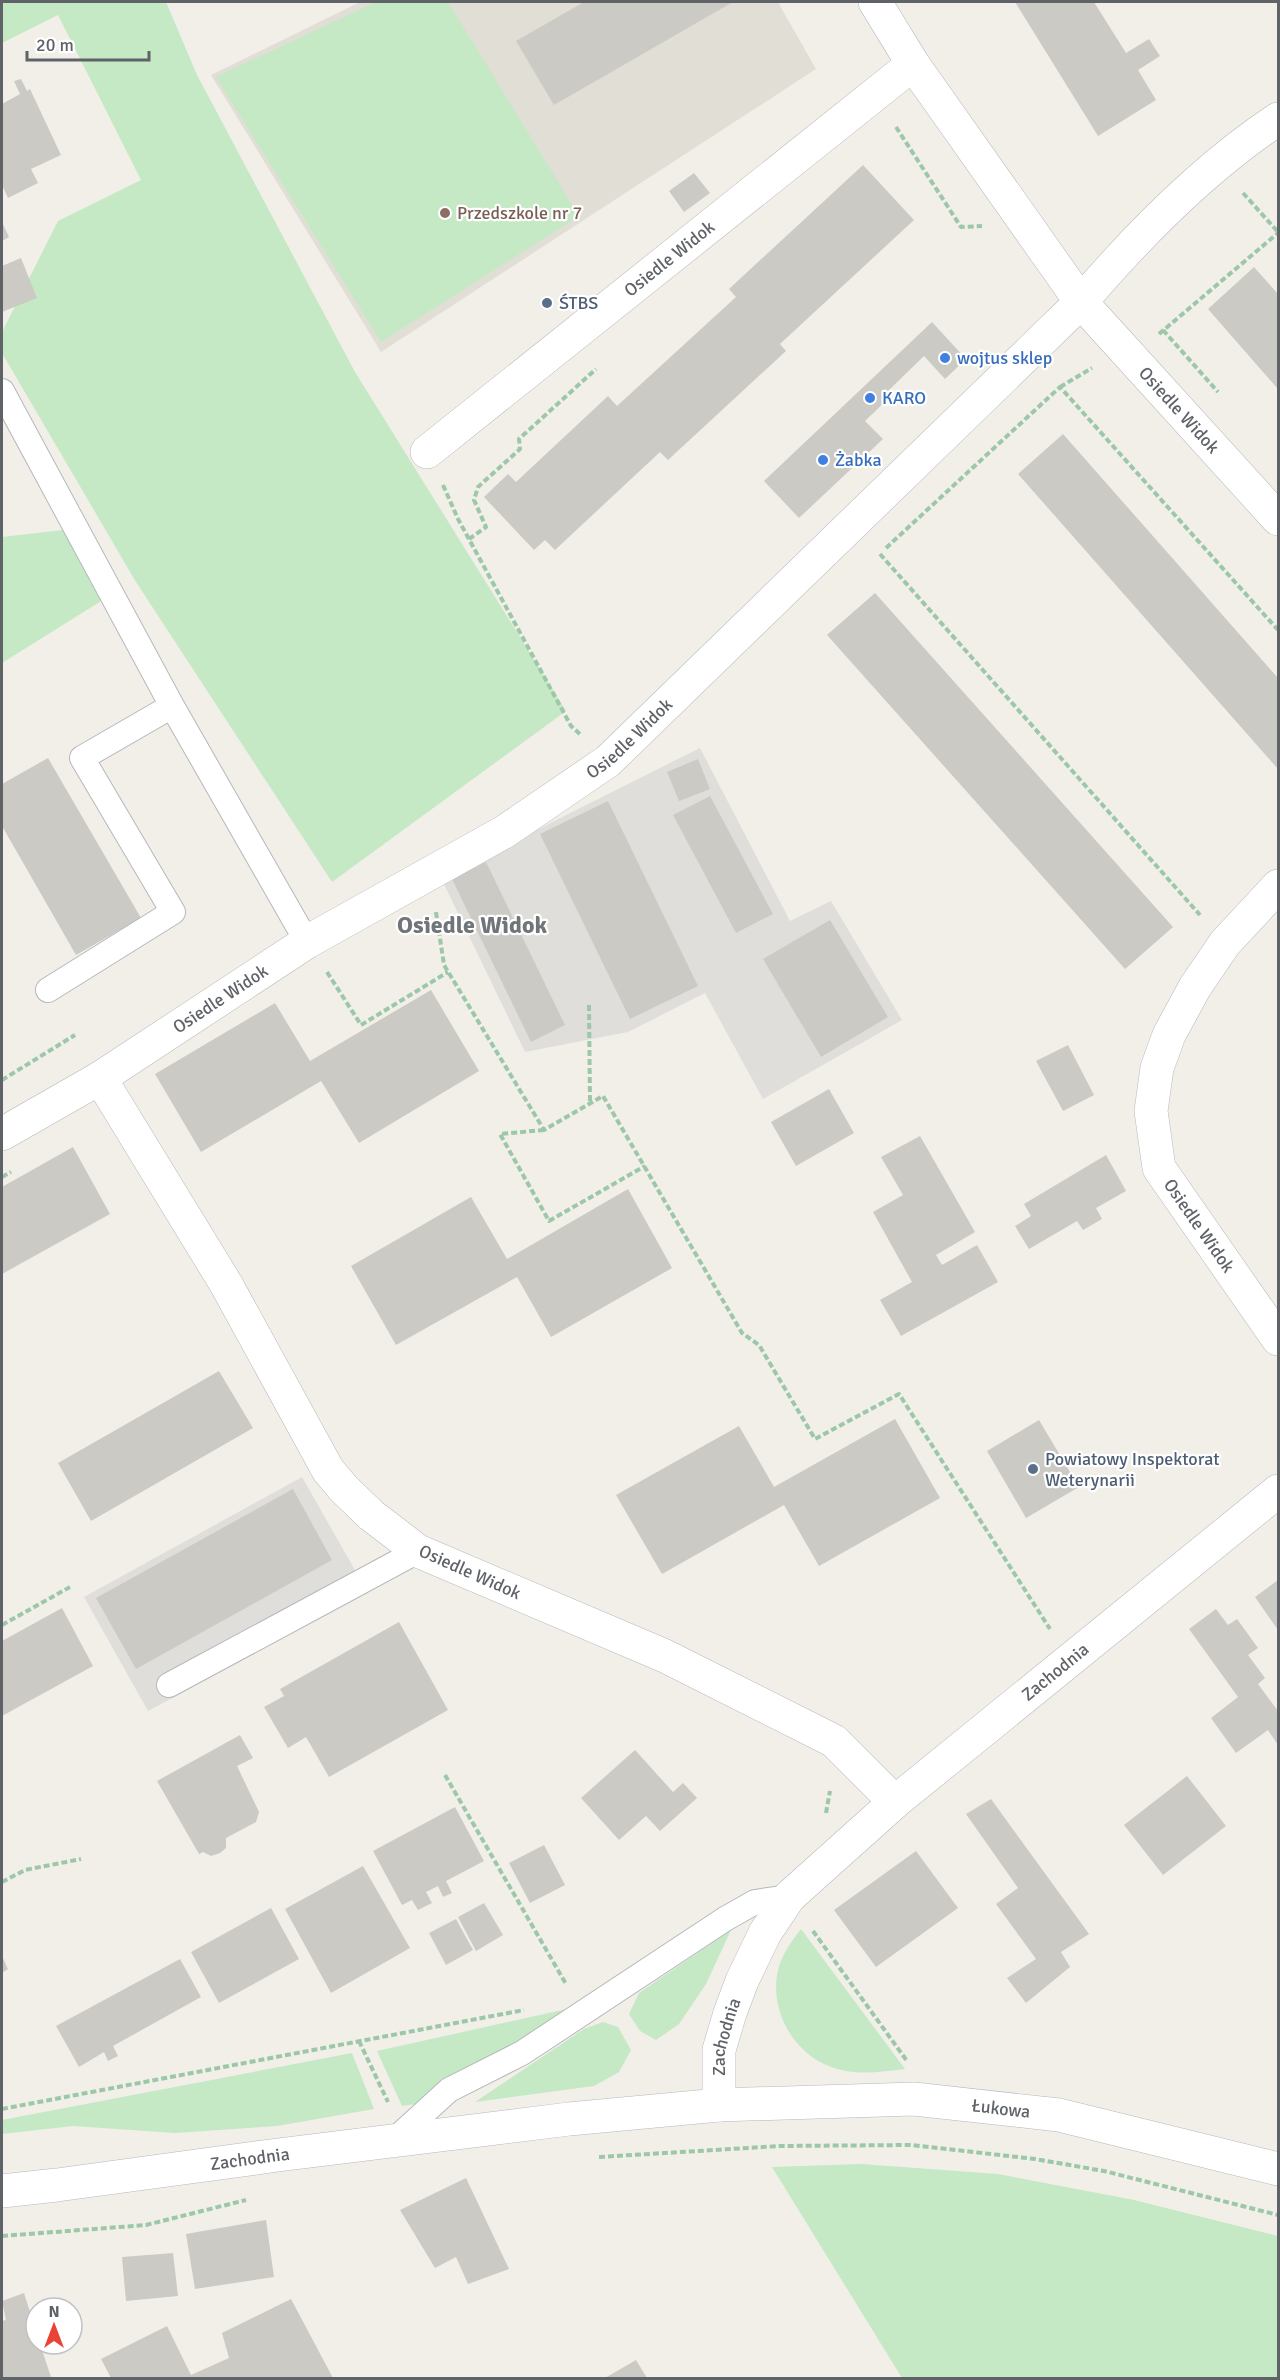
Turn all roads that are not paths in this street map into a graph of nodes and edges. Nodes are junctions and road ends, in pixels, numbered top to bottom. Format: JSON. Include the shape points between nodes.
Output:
{"nodes":[{"id":1,"x":875,"y":2,"type":"edge"},
{"id":2,"x":913,"y":64,"type":"junction"},
{"id":3,"x":1278,"y":119,"type":"edge"},
{"id":4,"x":1082,"y":302,"type":"junction"},
{"id":5,"x":2,"y":392,"type":"edge"},
{"id":6,"x":427,"y":452,"type":"road end"},
{"id":7,"x":1278,"y":519,"type":"edge"},
{"id":8,"x":172,"y":706,"type":"junction"},
{"id":9,"x":1278,"y":886,"type":"edge"},
{"id":10,"x":307,"y":942,"type":"junction"},
{"id":11,"x":48,"y":990,"type":"dead end"},
{"id":12,"x":100,"y":1078,"type":"junction"},
{"id":13,"x":2,"y":1134,"type":"edge"},
{"id":14,"x":1278,"y":1339,"type":"edge"},
{"id":15,"x":1278,"y":1491,"type":"edge"},
{"id":16,"x":418,"y":1551,"type":"junction"},
{"id":17,"x":169,"y":1685,"type":"dead end"},
{"id":18,"x":895,"y":1802,"type":"junction"},
{"id":19,"x":789,"y":1897,"type":"junction"},
{"id":20,"x":719,"y":2104,"type":"junction"},
{"id":21,"x":392,"y":2142,"type":"junction"},
{"id":22,"x":1278,"y":2169,"type":"edge"},
{"id":23,"x":2,"y":2191,"type":"edge"}],
"edges":[{"from":1,"to":2,"type":"street"},
{"from":2,"to":4,"type":"street"},
{"from":2,"to":6,"type":"street","name":"Osiedle Widok"},
{"from":3,"to":4,"type":"street","name":"Osiedle Widok","via":[[1174,203],[1125,250]]},
{"from":4,"to":7,"type":"street","name":"Osiedle Widok"},
{"from":4,"to":10,"type":"street","name":"Osiedle Widok","via":[[608,761],[504,831]]},
{"from":5,"to":8,"type":"lane"},
{"from":8,"to":10,"type":"lane"},
{"from":8,"to":11,"type":"lane","via":[[82,758],[173,912]]},
{"from":9,"to":14,"type":"street","name":"Osiedle Widok","via":[[1225,943],[1195,987],[1169,1035],[1157,1068],[1151,1111],[1159,1168]]},
{"from":10,"to":12,"type":"street","name":"Osiedle Widok"},
{"from":12,"to":13,"type":"street","name":"Osiedle Widok"},
{"from":12,"to":16,"type":"street","name":"Osiedle Widok","via":[[226,1284],[328,1470],[371,1515]]},
{"from":15,"to":18,"type":"street","name":"Zachodnia"},
{"from":16,"to":17,"type":"lane"},
{"from":16,"to":18,"type":"street","name":"Osiedle Widok","via":[[665,1656],[834,1741]]},
{"from":18,"to":19,"type":"street","name":"Zachodnia"},
{"from":19,"to":20,"type":"street","name":"Zachodnia","via":[[765,1934],[730,2013],[719,2050]]},
{"from":19,"to":21,"type":"lane","via":[[755,1902],[725,1918],[522,2053],[448,2090]]},
{"from":20,"to":21,"type":"street","name":"Zachodnia"},
{"from":20,"to":22,"type":"street","name":"Łukowa","via":[[914,2099],[1059,2115]]},
{"from":21,"to":23,"type":"street","name":"Zachodnia"}]}
